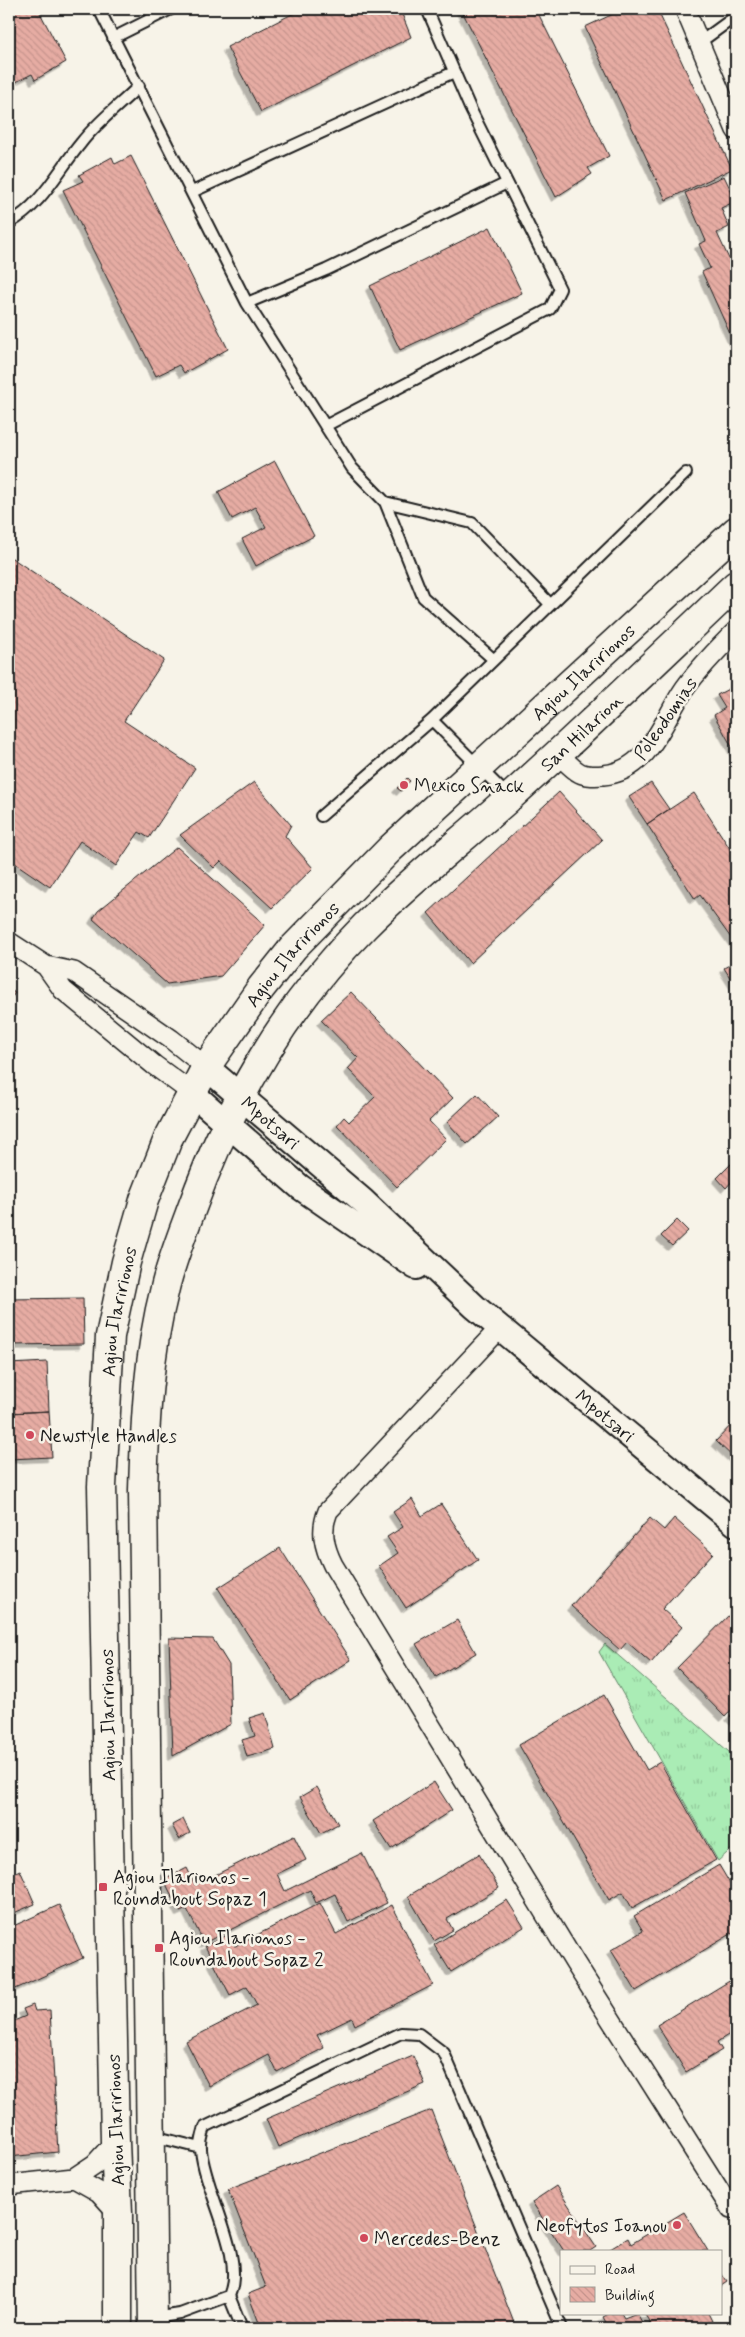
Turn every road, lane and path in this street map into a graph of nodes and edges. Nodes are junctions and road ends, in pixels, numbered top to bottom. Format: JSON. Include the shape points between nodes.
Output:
{"nodes":[{"id":1,"x":99,"y":9,"type":"edge"},
{"id":2,"x":171,"y":9,"type":"edge"},
{"id":3,"x":427,"y":9,"type":"edge"},
{"id":4,"x":685,"y":9,"type":"edge"},
{"id":5,"x":736,"y":16,"type":"edge"},
{"id":6,"x":113,"y":38,"type":"junction"},
{"id":7,"x":700,"y":43,"type":"junction"},
{"id":8,"x":454,"y":72,"type":"junction"},
{"id":9,"x":139,"y":86,"type":"junction"},
{"id":10,"x":736,"y":130,"type":"edge"},
{"id":11,"x":508,"y":183,"type":"junction"},
{"id":12,"x":192,"y":192,"type":"junction"},
{"id":13,"x":9,"y":223,"type":"edge"},
{"id":14,"x":247,"y":303,"type":"junction"},
{"id":15,"x":325,"y":426,"type":"junction"},
{"id":16,"x":686,"y":473,"type":"dead end"},
{"id":17,"x":384,"y":502,"type":"junction"},
{"id":18,"x":736,"y":531,"type":"edge"},
{"id":19,"x":727,"y":594,"type":"edge"},
{"id":20,"x":550,"y":604,"type":"junction"},
{"id":21,"x":736,"y":631,"type":"edge"},
{"id":22,"x":493,"y":659,"type":"junction"},
{"id":23,"x":432,"y":720,"type":"junction"},
{"id":24,"x":558,"y":752,"type":"junction"},
{"id":25,"x":479,"y":767,"type":"junction"},
{"id":26,"x":510,"y":797,"type":"junction"},
{"id":27,"x":321,"y":816,"type":"dead end"},
{"id":28,"x":417,"y":877,"type":"joint"},
{"id":29,"x":9,"y":942,"type":"edge"},
{"id":30,"x":46,"y":966,"type":"junction"},
{"id":31,"x":206,"y":1067,"type":"junction"},
{"id":32,"x":192,"y":1093,"type":"junction"},
{"id":33,"x":240,"y":1095,"type":"junction"},
{"id":34,"x":226,"y":1122,"type":"junction"},
{"id":35,"x":475,"y":1307,"type":"junction"},
{"id":36,"x":500,"y":1328,"type":"junction"},
{"id":37,"x":736,"y":1524,"type":"edge"},
{"id":38,"x":150,"y":2135,"type":"junction"},
{"id":39,"x":115,"y":2142,"type":"junction"},
{"id":40,"x":201,"y":2148,"type":"junction"},
{"id":41,"x":74,"y":2178,"type":"junction"},
{"id":42,"x":9,"y":2185,"type":"edge"},
{"id":43,"x":736,"y":2204,"type":"edge"},
{"id":44,"x":118,"y":2213,"type":"junction"},
{"id":45,"x":229,"y":2296,"type":"junction"},
{"id":46,"x":154,"y":2323,"type":"edge"},
{"id":47,"x":118,"y":2328,"type":"edge"},
{"id":48,"x":242,"y":2328,"type":"edge"},
{"id":49,"x":562,"y":2328,"type":"edge"}],
"edges":[{"from":1,"to":6,"type":"lane"},
{"from":2,"to":6,"type":"lane"},
{"from":3,"to":8,"type":"lane"},
{"from":4,"to":7,"type":"street"},
{"from":5,"to":7,"type":"lane"},
{"from":6,"to":9,"type":"lane"},
{"from":7,"to":10,"type":"street"},
{"from":8,"to":11,"type":"lane"},
{"from":8,"to":12,"type":"lane"},
{"from":9,"to":12,"type":"lane"},
{"from":9,"to":13,"type":"lane","via":[[82,142],[26,214]]},
{"from":11,"to":14,"type":"lane","via":[[326,270]]},
{"from":11,"to":15,"type":"lane","via":[[560,289],[550,308]]},
{"from":12,"to":14,"type":"lane"},
{"from":14,"to":15,"type":"lane"},
{"from":15,"to":17,"type":"lane","via":[[352,468]]},
{"from":16,"to":20,"type":"lane"},
{"from":17,"to":20,"type":"lane","via":[[472,523]]},
{"from":17,"to":22,"type":"lane","via":[[423,597]]},
{"from":18,"to":25,"type":"main road","name":"Agiou Ilaririonos"},
{"from":19,"to":24,"type":"main road","name":"San Hilarion"},
{"from":20,"to":22,"type":"lane"},
{"from":21,"to":24,"type":"street","name":"Poleodomias","via":[[684,689],[637,763],[613,774],[597,776],[580,773]]},
{"from":22,"to":23,"type":"lane"},
{"from":23,"to":25,"type":"lane"},
{"from":23,"to":27,"type":"lane"},
{"from":24,"to":26,"type":"main road","name":"San Hilarion"},
{"from":25,"to":26,"type":"lane"},
{"from":25,"to":31,"type":"main road","name":"Agiou Ilaririonos","via":[[390,849],[293,948]]},
{"from":26,"to":28,"type":"main road","name":"San Hilarion"},
{"from":28,"to":33,"type":"main road","name":"Agiou Ilaririonos","via":[[364,927],[321,975],[289,1016]]},
{"from":29,"to":30,"type":"street","name":"Mpotsari"},
{"from":30,"to":31,"type":"street","name":"Mpotsari","via":[[74,972],[172,1039]]},
{"from":30,"to":32,"type":"street","name":"Mpotsari","via":[[63,990]]},
{"from":31,"to":32,"type":"main road","name":"Agiou Ilaririonos"},
{"from":31,"to":33,"type":"street","name":"Mpotsari"},
{"from":32,"to":34,"type":"street","name":"Mpotsari"},
{"from":32,"to":39,"type":"main road","name":"Agiou Ilaririonos","via":[[168,1139],[144,1200],[110,1336],[102,1486]]},
{"from":33,"to":34,"type":"main road","name":"Agiou Ilaririonos"},
{"from":33,"to":35,"type":"street","name":"Mpotsari","via":[[363,1201]]},
{"from":34,"to":35,"type":"street","name":"Mpotsari","via":[[300,1187]]},
{"from":34,"to":38,"type":"main road","name":"Agiou Ilaririonos","via":[[165,1288],[145,1409],[143,1490]]},
{"from":35,"to":36,"type":"street","name":"Mpotsari"},
{"from":36,"to":37,"type":"street","name":"Mpotsari"},
{"from":36,"to":43,"type":"street","via":[[328,1511],[323,1530],[326,1548],[333,1565],[575,1963],[731,2208]]},
{"from":38,"to":40,"type":"lane"},
{"from":38,"to":46,"type":"main road","name":"Agiou Ilaririonos"},
{"from":39,"to":41,"type":"street","via":[[95,2164]]},
{"from":39,"to":44,"type":"main road","name":"Agiou Ilaririonos"},
{"from":40,"to":45,"type":"lane","via":[[232,2259],[233,2286]]},
{"from":40,"to":49,"type":"lane","via":[[205,2127],[401,2033],[419,2034],[444,2054]]},
{"from":41,"to":42,"type":"street"},
{"from":41,"to":44,"type":"street","via":[[99,2192]]},
{"from":44,"to":47,"type":"main road","name":"Agiou Ilaririonos"},
{"from":45,"to":46,"type":"lane"},
{"from":45,"to":48,"type":"lane"}]}
